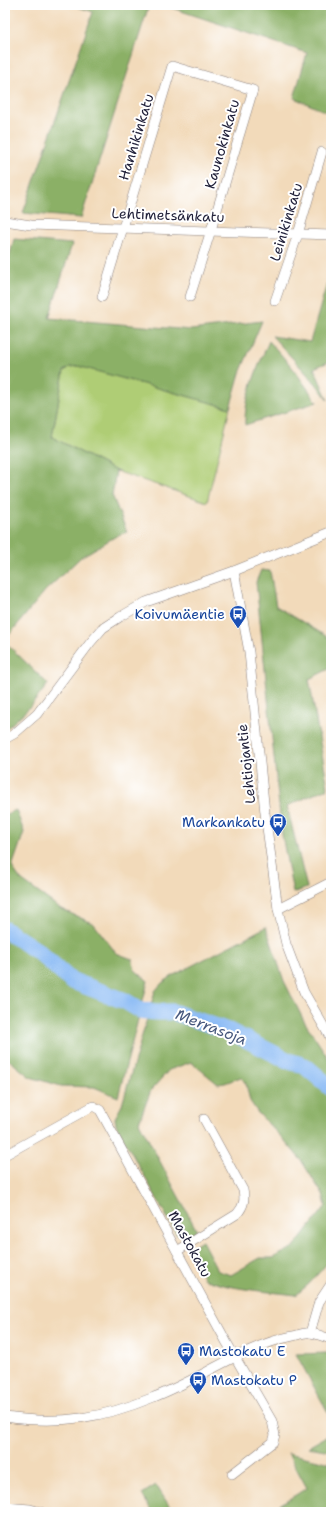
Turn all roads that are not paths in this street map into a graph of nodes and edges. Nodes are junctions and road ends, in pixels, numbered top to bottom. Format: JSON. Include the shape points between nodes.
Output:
{"nodes":[{"id":1,"x":253,"y":90,"type":"joint"},
{"id":2,"x":322,"y":152,"type":"dead end"},
{"id":3,"x":5,"y":221,"type":"edge"},
{"id":4,"x":122,"y":228,"type":"junction"},
{"id":5,"x":211,"y":230,"type":"junction"},
{"id":6,"x":298,"y":234,"type":"junction"},
{"id":7,"x":331,"y":235,"type":"edge"},
{"id":8,"x":102,"y":297,"type":"dead end"},
{"id":9,"x":190,"y":297,"type":"dead end"},
{"id":10,"x":275,"y":301,"type":"dead end"},
{"id":11,"x":331,"y":532,"type":"edge"},
{"id":12,"x":234,"y":571,"type":"junction"},
{"id":13,"x":5,"y":739,"type":"edge"},
{"id":14,"x":331,"y":882,"type":"edge"},
{"id":15,"x":278,"y":909,"type":"junction"},
{"id":16,"x":331,"y":1039,"type":"edge"},
{"id":17,"x":204,"y":1119,"type":"dead end"},
{"id":18,"x":5,"y":1155,"type":"edge"},
{"id":19,"x":177,"y":1250,"type":"junction"},
{"id":20,"x":331,"y":1284,"type":"edge"},
{"id":21,"x":310,"y":1333,"type":"junction"},
{"id":22,"x":331,"y":1339,"type":"edge"},
{"id":23,"x":236,"y":1357,"type":"junction"},
{"id":24,"x":5,"y":1417,"type":"edge"},
{"id":25,"x":232,"y":1474,"type":"dead end"},
{"id":26,"x":5,"y":1507,"type":"edge"},
{"id":27,"x":41,"y":1512,"type":"edge"}],
"edges":[{"from":1,"to":4,"type":"street","name":"Hanhikinkatu","via":[[172,66]]},
{"from":1,"to":5,"type":"street","name":"Kaunokinkatu"},
{"from":2,"to":6,"type":"street","name":"Leinikinkatu"},
{"from":3,"to":4,"type":"street","name":"Lehtimetsänkatu","via":[[31,225]]},
{"from":4,"to":5,"type":"street","name":"Lehtimetsänkatu"},
{"from":4,"to":8,"type":"street","name":"Hanhikinkatu"},
{"from":5,"to":6,"type":"street","name":"Lehtimetsänkatu"},
{"from":5,"to":9,"type":"street","name":"Kaunokinkatu"},
{"from":6,"to":7,"type":"street","name":"Lehtimetsänkatu"},
{"from":6,"to":10,"type":"street","name":"Leinikinkatu"},
{"from":11,"to":12,"type":"street"},
{"from":12,"to":13,"type":"street","via":[[146,602],[103,628],[37,714]]},
{"from":12,"to":15,"type":"street","name":"Lehtiojantie","via":[[249,652],[265,813]]},
{"from":14,"to":15,"type":"street"},
{"from":15,"to":16,"type":"street","name":"Lehtiojantie","via":[[286,944],[304,992]]},
{"from":17,"to":19,"type":"street","via":[[242,1190],[243,1206],[237,1214]]},
{"from":18,"to":19,"type":"street","name":"Mastokatu","via":[[93,1106],[97,1107]]},
{"from":19,"to":23,"type":"street","name":"Mastokatu"},
{"from":20,"to":21,"type":"street","via":[[320,1302]]},
{"from":21,"to":22,"type":"street"},
{"from":21,"to":23,"type":"street","via":[[275,1340]]},
{"from":23,"to":24,"type":"street","via":[[154,1397],[114,1411],[56,1421]]},
{"from":23,"to":25,"type":"street","name":"Mastokatu","via":[[272,1421],[275,1435],[273,1442]]},
{"from":26,"to":27,"type":"street"}]}
